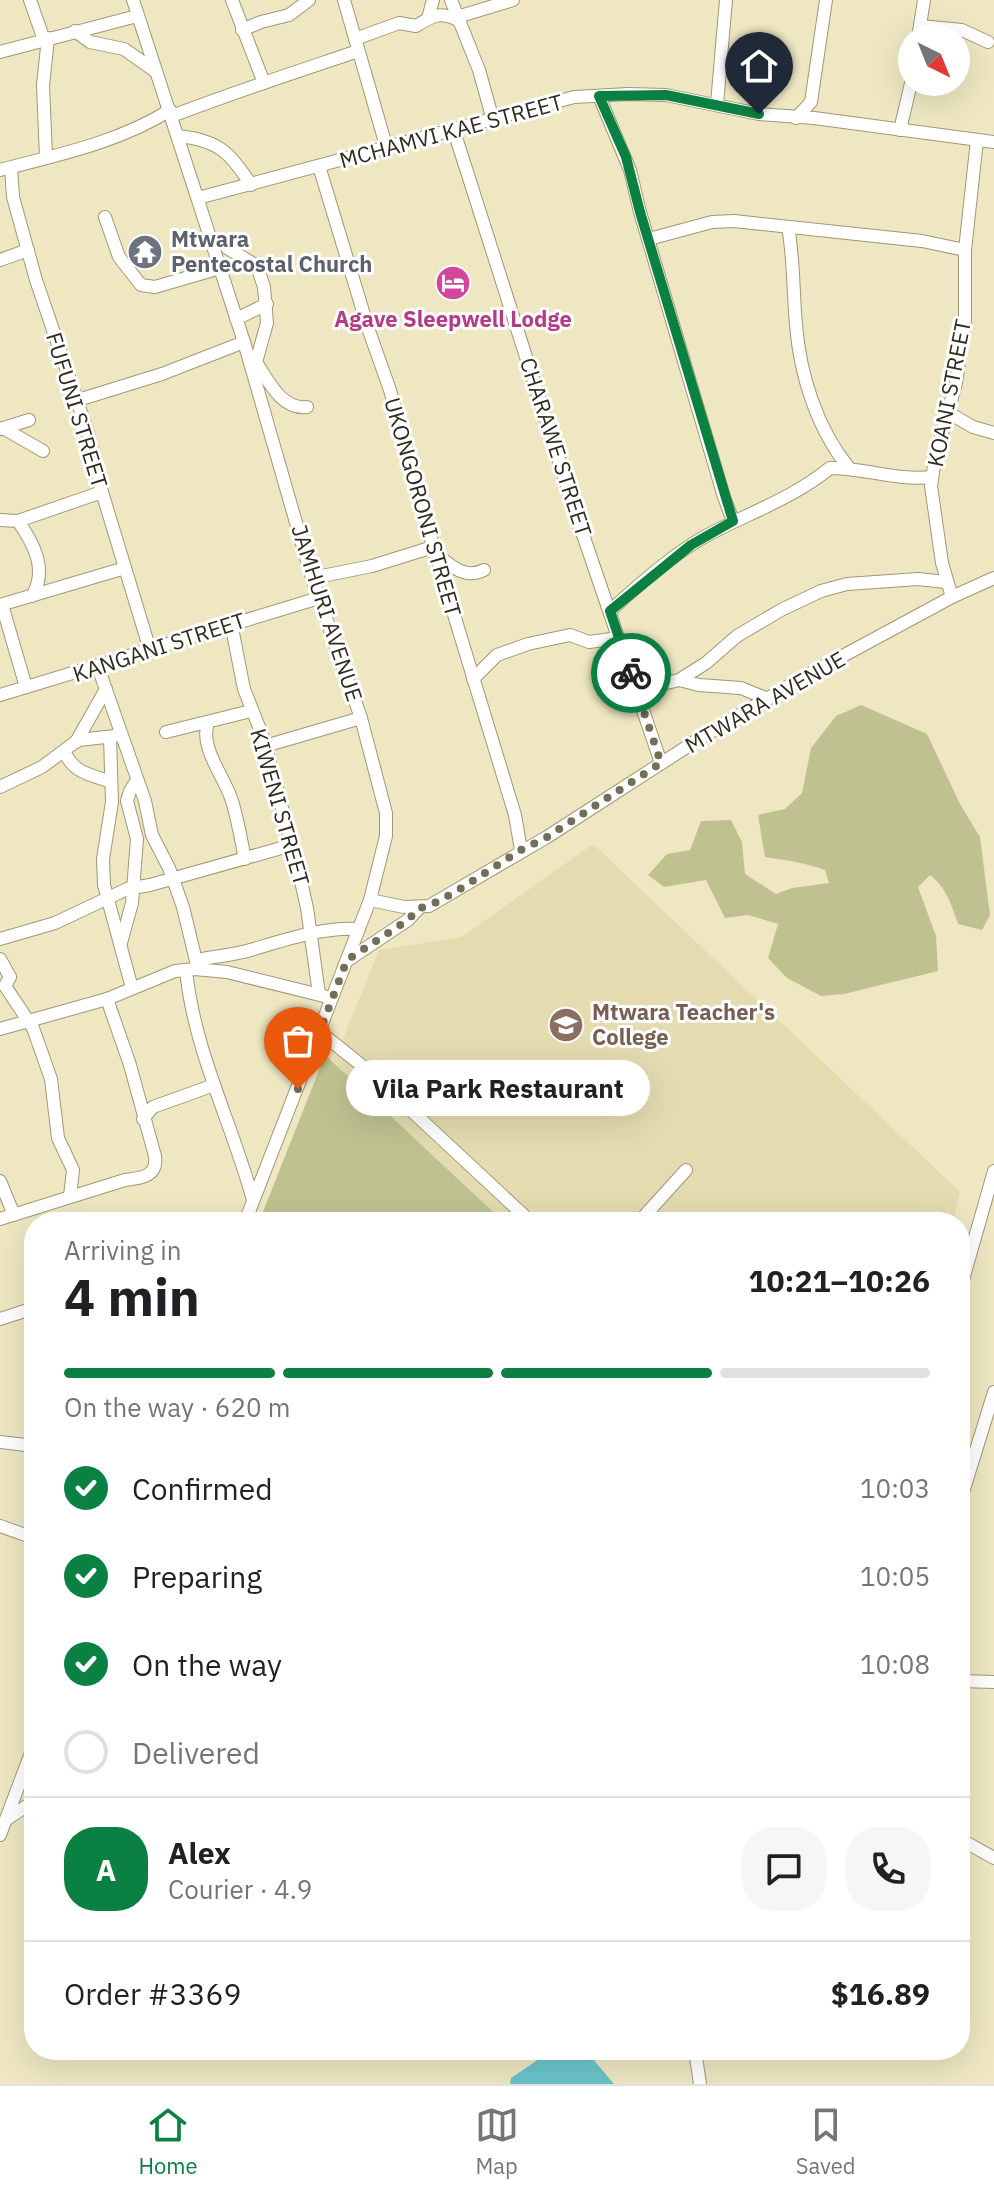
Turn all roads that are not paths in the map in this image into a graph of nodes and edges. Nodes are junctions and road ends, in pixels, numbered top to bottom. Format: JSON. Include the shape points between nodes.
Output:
{"nodes":[{"id":1,"x":30,"y":0,"type":"edge"},
{"id":2,"x":133,"y":0,"type":"edge"},
{"id":3,"x":232,"y":0,"type":"edge"},
{"id":4,"x":309,"y":0,"type":"edge"},
{"id":5,"x":344,"y":0,"type":"edge"},
{"id":6,"x":433,"y":0,"type":"edge"},
{"id":7,"x":451,"y":0,"type":"edge"},
{"id":8,"x":513,"y":0,"type":"edge"},
{"id":9,"x":826,"y":0,"type":"edge"},
{"id":10,"x":924,"y":0,"type":"edge"},
{"id":11,"x":725,"y":1,"type":"edge"},
{"id":12,"x":137,"y":16,"type":"junction"},
{"id":13,"x":428,"y":18,"type":"junction"},
{"id":14,"x":457,"y":19,"type":"junction"},
{"id":15,"x":920,"y":24,"type":"edge"},
{"id":16,"x":242,"y":30,"type":"junction"},
{"id":17,"x":75,"y":31,"type":"junction"},
{"id":18,"x":970,"y":34,"type":"edge"},
{"id":19,"x":46,"y":39,"type":"junction"},
{"id":20,"x":988,"y":42,"type":"dead end"},
{"id":21,"x":357,"y":45,"type":"junction"},
{"id":22,"x":0,"y":52,"type":"edge"},
{"id":23,"x":157,"y":73,"type":"junction"},
{"id":24,"x":264,"y":83,"type":"junction"},
{"id":25,"x":599,"y":96,"type":"junction"},
{"id":26,"x":908,"y":96,"type":"edge"},
{"id":27,"x":717,"y":104,"type":"junction"},
{"id":28,"x":171,"y":113,"type":"junction"},
{"id":29,"x":796,"y":118,"type":"junction"},
{"id":30,"x":493,"y":120,"type":"junction"},
{"id":31,"x":900,"y":130,"type":"junction"},
{"id":32,"x":454,"y":131,"type":"junction"},
{"id":33,"x":178,"y":136,"type":"junction"},
{"id":34,"x":977,"y":140,"type":"junction"},
{"id":35,"x":994,"y":142,"type":"edge"},
{"id":36,"x":387,"y":149,"type":"junction"},
{"id":37,"x":46,"y":157,"type":"junction"},
{"id":38,"x":319,"y":166,"type":"junction"},
{"id":39,"x":5,"y":169,"type":"edge"},
{"id":40,"x":251,"y":185,"type":"junction"},
{"id":41,"x":198,"y":198,"type":"junction"},
{"id":42,"x":105,"y":217,"type":"dead end"},
{"id":43,"x":788,"y":227,"type":"junction"},
{"id":44,"x":649,"y":239,"type":"junction"},
{"id":45,"x":227,"y":248,"type":"dead end"},
{"id":46,"x":28,"y":250,"type":"junction"},
{"id":47,"x":965,"y":250,"type":"junction"},
{"id":48,"x":0,"y":260,"type":"edge"},
{"id":49,"x":220,"y":268,"type":"junction"},
{"id":50,"x":267,"y":304,"type":"junction"},
{"id":51,"x":236,"y":319,"type":"junction"},
{"id":52,"x":244,"y":342,"type":"junction"},
{"id":53,"x":78,"y":400,"type":"junction"},
{"id":54,"x":307,"y":407,"type":"dead end"},
{"id":55,"x":949,"y":413,"type":"junction"},
{"id":56,"x":29,"y":420,"type":"dead end"},
{"id":57,"x":1,"y":428,"type":"edge"},
{"id":58,"x":994,"y":433,"type":"edge"},
{"id":59,"x":43,"y":451,"type":"dead end"},
{"id":60,"x":849,"y":468,"type":"junction"},
{"id":61,"x":932,"y":477,"type":"junction"},
{"id":62,"x":102,"y":492,"type":"junction"},
{"id":63,"x":0,"y":520,"type":"edge"},
{"id":64,"x":18,"y":521,"type":"junction"},
{"id":65,"x":733,"y":521,"type":"junction"},
{"id":66,"x":434,"y":549,"type":"junction"},
{"id":67,"x":125,"y":568,"type":"junction"},
{"id":68,"x":458,"y":570,"type":"junction"},
{"id":69,"x":484,"y":570,"type":"dead end"},
{"id":70,"x":312,"y":578,"type":"junction"},
{"id":71,"x":994,"y":578,"type":"edge"},
{"id":72,"x":946,"y":582,"type":"junction"},
{"id":73,"x":446,"y":591,"type":"junction"},
{"id":74,"x":32,"y":596,"type":"junction"},
{"id":75,"x":952,"y":597,"type":"junction"},
{"id":76,"x":319,"y":598,"type":"junction"},
{"id":77,"x":1,"y":605,"type":"edge"},
{"id":78,"x":610,"y":611,"type":"junction"},
{"id":79,"x":231,"y":623,"type":"junction"},
{"id":80,"x":619,"y":638,"type":"junction"},
{"id":81,"x":150,"y":650,"type":"junction"},
{"id":82,"x":98,"y":667,"type":"junction"},
{"id":83,"x":473,"y":679,"type":"junction"},
{"id":84,"x":679,"y":680,"type":"junction"},
{"id":85,"x":635,"y":686,"type":"junction"},
{"id":86,"x":26,"y":687,"type":"junction"},
{"id":87,"x":106,"y":689,"type":"junction"},
{"id":88,"x":0,"y":695,"type":"edge"},
{"id":89,"x":768,"y":699,"type":"junction"},
{"id":90,"x":251,"y":711,"type":"junction"},
{"id":91,"x":361,"y":718,"type":"junction"},
{"id":92,"x":208,"y":723,"type":"junction"},
{"id":93,"x":166,"y":732,"type":"dead end"},
{"id":94,"x":123,"y":736,"type":"junction"},
{"id":95,"x":110,"y":737,"type":"junction"},
{"id":96,"x":76,"y":742,"type":"junction"},
{"id":97,"x":265,"y":746,"type":"junction"},
{"id":98,"x":64,"y":751,"type":"junction"},
{"id":99,"x":661,"y":763,"type":"junction"},
{"id":100,"x":137,"y":780,"type":"junction"},
{"id":101,"x":111,"y":782,"type":"junction"},
{"id":102,"x":0,"y":787,"type":"edge"},
{"id":103,"x":292,"y":845,"type":"junction"},
{"id":104,"x":521,"y":850,"type":"junction"},
{"id":105,"x":245,"y":859,"type":"junction"},
{"id":106,"x":173,"y":879,"type":"junction"},
{"id":107,"x":134,"y":887,"type":"junction"},
{"id":108,"x":370,"y":900,"type":"junction"},
{"id":109,"x":107,"y":901,"type":"junction"},
{"id":110,"x":419,"y":908,"type":"junction"},
{"id":111,"x":359,"y":929,"type":"junction"},
{"id":112,"x":311,"y":935,"type":"junction"},
{"id":113,"x":0,"y":939,"type":"edge"},
{"id":114,"x":121,"y":943,"type":"junction"},
{"id":115,"x":0,"y":959,"type":"edge"},
{"id":116,"x":347,"y":960,"type":"junction"},
{"id":117,"x":194,"y":966,"type":"junction"},
{"id":118,"x":132,"y":988,"type":"junction"},
{"id":119,"x":319,"y":994,"type":"junction"},
{"id":120,"x":333,"y":998,"type":"junction"},
{"id":121,"x":107,"y":999,"type":"junction"},
{"id":122,"x":27,"y":1020,"type":"junction"},
{"id":123,"x":0,"y":1029,"type":"edge"},
{"id":124,"x":320,"y":1032,"type":"junction"},
{"id":125,"x":214,"y":1085,"type":"junction"},
{"id":126,"x":143,"y":1119,"type":"junction"},
{"id":127,"x":686,"y":1170,"type":"dead end"},
{"id":128,"x":994,"y":1171,"type":"edge"},
{"id":129,"x":0,"y":1181,"type":"edge"},
{"id":130,"x":70,"y":1196,"type":"junction"},
{"id":131,"x":253,"y":1201,"type":"junction"},
{"id":132,"x":249,"y":1212,"type":"edge"},
{"id":133,"x":520,"y":1212,"type":"edge"},
{"id":134,"x":648,"y":1212,"type":"edge"},
{"id":135,"x":14,"y":1215,"type":"junction"},
{"id":136,"x":0,"y":1219,"type":"edge"},
{"id":137,"x":970,"y":1255,"type":"edge"},
{"id":138,"x":24,"y":1311,"type":"edge"},
{"id":139,"x":0,"y":1319,"type":"edge"},
{"id":140,"x":994,"y":1392,"type":"edge"},
{"id":141,"x":0,"y":1442,"type":"edge"},
{"id":142,"x":24,"y":1445,"type":"edge"},
{"id":143,"x":970,"y":1470,"type":"edge"},
{"id":144,"x":0,"y":1526,"type":"edge"},
{"id":145,"x":24,"y":1531,"type":"edge"},
{"id":146,"x":970,"y":1681,"type":"edge"},
{"id":147,"x":994,"y":1682,"type":"edge"},
{"id":148,"x":24,"y":1771,"type":"edge"},
{"id":149,"x":24,"y":1807,"type":"edge"},
{"id":150,"x":6,"y":1819,"type":"junction"},
{"id":151,"x":0,"y":1835,"type":"edge"},
{"id":152,"x":970,"y":1845,"type":"edge"},
{"id":153,"x":994,"y":1858,"type":"edge"},
{"id":154,"x":696,"y":2060,"type":"edge"},
{"id":155,"x":700,"y":2084,"type":"edge"}],
"edges":[{"from":1,"to":19,"type":"street"},
{"from":2,"to":12,"type":"street","name":"JAMHURI AVENUE"},
{"from":3,"to":16,"type":"street"},
{"from":4,"to":16,"type":"street","via":[[289,15]]},
{"from":5,"to":21,"type":"street"},
{"from":6,"to":13,"type":"street"},
{"from":7,"to":14,"type":"street"},
{"from":8,"to":14,"type":"street"},
{"from":9,"to":29,"type":"street","via":[[811,102]]},
{"from":10,"to":15,"type":"street"},
{"from":11,"to":27,"type":"street"},
{"from":12,"to":17,"type":"street"},
{"from":12,"to":23,"type":"street","name":"JAMHURI AVENUE"},
{"from":13,"to":14,"type":"street","via":[[440,14]]},
{"from":13,"to":21,"type":"street","via":[[416,26],[399,23]]},
{"from":14,"to":30,"type":"street"},
{"from":16,"to":24,"type":"street"},
{"from":17,"to":19,"type":"street"},
{"from":17,"to":23,"type":"street","via":[[101,46],[124,49]]},
{"from":18,"to":20,"type":"street"},
{"from":19,"to":22,"type":"street"},
{"from":19,"to":37,"type":"street"},
{"from":21,"to":24,"type":"street"},
{"from":21,"to":36,"type":"street"},
{"from":23,"to":28,"type":"street","name":"JAMHURI AVENUE"},
{"from":24,"to":28,"type":"street"},
{"from":25,"to":27,"type":"street","name":"MCHAMVI KAE STREET","via":[[666,95]]},
{"from":25,"to":30,"type":"street","name":"MCHAMVI KAE STREET","via":[[551,102]]},
{"from":25,"to":44,"type":"street","via":[[626,157]]},
{"from":26,"to":31,"type":"street"},
{"from":27,"to":29,"type":"street","name":"MCHAMVI KAE STREET"},
{"from":28,"to":33,"type":"street","name":"JAMHURI AVENUE"},
{"from":28,"to":37,"type":"street","via":[[119,136]]},
{"from":29,"to":31,"type":"street","name":"MCHAMVI KAE STREET"},
{"from":30,"to":32,"type":"street","name":"MCHAMVI KAE STREET"},
{"from":31,"to":34,"type":"street","name":"MCHAMVI KAE STREET"},
{"from":32,"to":36,"type":"street","name":"MCHAMVI KAE STREET"},
{"from":32,"to":78,"type":"street","name":"CHARAWE STREET"},
{"from":33,"to":40,"type":"street","via":[[205,139],[226,151]]},
{"from":33,"to":41,"type":"street","name":"JAMHURI AVENUE"},
{"from":34,"to":35,"type":"street","name":"MCHAMVI KAE STREET"},
{"from":34,"to":47,"type":"street","name":"KOANI STREET"},
{"from":36,"to":38,"type":"street","name":"MCHAMVI KAE STREET"},
{"from":37,"to":39,"type":"street"},
{"from":38,"to":40,"type":"street","name":"MCHAMVI KAE STREET"},
{"from":38,"to":66,"type":"street","name":"UKONGORONI STREET"},
{"from":39,"to":46,"type":"street","name":"FUFUNI STREET"},
{"from":40,"to":41,"type":"street","name":"MCHAMVI KAE STREET"},
{"from":41,"to":49,"type":"street","name":"JAMHURI AVENUE"},
{"from":42,"to":49,"type":"street","via":[[119,257],[141,285],[155,287]]},
{"from":43,"to":44,"type":"street","via":[[712,222]]},
{"from":43,"to":47,"type":"street"},
{"from":43,"to":60,"type":"street","via":[[806,379],[822,425]]},
{"from":44,"to":65,"type":"street"},
{"from":45,"to":50,"type":"street","via":[[257,266]]},
{"from":46,"to":48,"type":"street"},
{"from":46,"to":53,"type":"street","name":"FUFUNI STREET"},
{"from":47,"to":55,"type":"street","name":"KOANI STREET","via":[[965,320]]},
{"from":49,"to":51,"type":"street","name":"JAMHURI AVENUE"},
{"from":50,"to":51,"type":"street"},
{"from":50,"to":54,"type":"street","via":[[256,362],[286,402]]},
{"from":51,"to":52,"type":"street","name":"JAMHURI AVENUE"},
{"from":52,"to":53,"type":"street"},
{"from":52,"to":70,"type":"street","name":"JAMHURI AVENUE"},
{"from":53,"to":62,"type":"street","name":"FUFUNI STREET"},
{"from":55,"to":58,"type":"street"},
{"from":55,"to":61,"type":"street","name":"KOANI STREET"},
{"from":56,"to":57,"type":"street"},
{"from":57,"to":59,"type":"street"},
{"from":60,"to":61,"type":"street","via":[[904,479]]},
{"from":60,"to":65,"type":"street","via":[[830,468]]},
{"from":61,"to":72,"type":"street","name":"KOANI STREET"},
{"from":62,"to":64,"type":"street"},
{"from":62,"to":67,"type":"street","name":"FUFUNI STREET"},
{"from":63,"to":64,"type":"street"},
{"from":64,"to":74,"type":"street","via":[[41,573]]},
{"from":65,"to":78,"type":"street","via":[[691,545]]},
{"from":66,"to":68,"type":"street"},
{"from":66,"to":70,"type":"street"},
{"from":66,"to":73,"type":"street","name":"UKONGORONI STREET"},
{"from":67,"to":74,"type":"street"},
{"from":67,"to":81,"type":"street","name":"FUFUNI STREET"},
{"from":68,"to":69,"type":"street"},
{"from":68,"to":73,"type":"street"},
{"from":70,"to":76,"type":"street","name":"JAMHURI AVENUE"},
{"from":71,"to":75,"type":"street","name":"MTWARA AVENUE"},
{"from":72,"to":75,"type":"street","name":"KOANI STREET"},
{"from":72,"to":84,"type":"street","via":[[847,584],[821,591],[737,636]]},
{"from":73,"to":83,"type":"street","name":"UKONGORONI STREET"},
{"from":74,"to":77,"type":"street"},
{"from":75,"to":89,"type":"street","name":"MTWARA AVENUE"},
{"from":76,"to":79,"type":"street","name":"KANGANI STREET"},
{"from":76,"to":91,"type":"street","name":"JAMHURI AVENUE"},
{"from":77,"to":86,"type":"street"},
{"from":78,"to":80,"type":"street","name":"CHARAWE STREET"},
{"from":79,"to":81,"type":"street","name":"KANGANI STREET"},
{"from":79,"to":90,"type":"street","name":"KIWENI STREET"},
{"from":80,"to":83,"type":"street","via":[[589,642],[570,635],[528,644],[497,655]]},
{"from":80,"to":85,"type":"street","name":"CHARAWE STREET"},
{"from":81,"to":82,"type":"street","name":"KANGANI STREET"},
{"from":82,"to":86,"type":"street","name":"KANGANI STREET"},
{"from":82,"to":87,"type":"street"},
{"from":83,"to":104,"type":"street","name":"UKONGORONI STREET"},
{"from":84,"to":85,"type":"street"},
{"from":84,"to":89,"type":"street","via":[[741,688]]},
{"from":85,"to":99,"type":"street","name":"CHARAWE STREET"},
{"from":86,"to":88,"type":"street","name":"KANGANI STREET"},
{"from":87,"to":94,"type":"street"},
{"from":87,"to":96,"type":"street"},
{"from":89,"to":99,"type":"street","name":"MTWARA AVENUE"},
{"from":90,"to":92,"type":"street"},
{"from":90,"to":97,"type":"street","name":"KIWENI STREET"},
{"from":91,"to":97,"type":"street"},
{"from":91,"to":108,"type":"street","name":"JAMHURI AVENUE","via":[[386,813],[386,836]]},
{"from":92,"to":93,"type":"street"},
{"from":92,"to":105,"type":"street","via":[[207,742],[232,801]]},
{"from":94,"to":95,"type":"street"},
{"from":94,"to":100,"type":"street"},
{"from":95,"to":96,"type":"street"},
{"from":95,"to":101,"type":"street"},
{"from":96,"to":98,"type":"street"},
{"from":97,"to":103,"type":"street","name":"KIWENI STREET"},
{"from":98,"to":101,"type":"street","via":[[77,771]]},
{"from":98,"to":102,"type":"street"},
{"from":99,"to":104,"type":"street","name":"MTWARA AVENUE"},
{"from":100,"to":106,"type":"street","via":[[152,835]]},
{"from":100,"to":107,"type":"street","via":[[127,801],[137,834]]},
{"from":101,"to":109,"type":"street","via":[[103,859]]},
{"from":103,"to":105,"type":"street"},
{"from":103,"to":112,"type":"street","name":"KIWENI STREET"},
{"from":104,"to":110,"type":"street","name":"MTWARA AVENUE","via":[[457,891]]},
{"from":105,"to":106,"type":"street"},
{"from":106,"to":107,"type":"street"},
{"from":106,"to":117,"type":"street"},
{"from":107,"to":109,"type":"street"},
{"from":107,"to":114,"type":"street"},
{"from":108,"to":110,"type":"street"},
{"from":108,"to":111,"type":"street","name":"JAMHURI AVENUE"},
{"from":109,"to":113,"type":"street"},
{"from":109,"to":114,"type":"street"},
{"from":110,"to":116,"type":"street","name":"MTWARA AVENUE"},
{"from":111,"to":112,"type":"street"},
{"from":111,"to":116,"type":"street","name":"JAMHURI AVENUE"},
{"from":112,"to":117,"type":"street"},
{"from":112,"to":119,"type":"street","name":"KIWENI STREET"},
{"from":114,"to":118,"type":"street"},
{"from":115,"to":122,"type":"street","via":[[10,977],[5,986]]},
{"from":116,"to":120,"type":"street","name":"JAMHURI AVENUE"},
{"from":117,"to":118,"type":"street"},
{"from":117,"to":119,"type":"street"},
{"from":117,"to":125,"type":"street","via":[[194,1019]]},
{"from":118,"to":121,"type":"street"},
{"from":119,"to":120,"type":"street"},
{"from":120,"to":124,"type":"street","name":"JAMHURI AVENUE"},
{"from":121,"to":122,"type":"street"},
{"from":121,"to":126,"type":"street"},
{"from":122,"to":123,"type":"street"},
{"from":122,"to":130,"type":"street","via":[[51,1079],[58,1138],[73,1170]]},
{"from":124,"to":131,"type":"street","name":"JAMHURI AVENUE"},
{"from":124,"to":133,"type":"street"},
{"from":125,"to":126,"type":"street","via":[[153,1107]]},
{"from":125,"to":131,"type":"street"},
{"from":126,"to":130,"type":"street","via":[[156,1163],[151,1173]]},
{"from":127,"to":134,"type":"street"},
{"from":128,"to":137,"type":"street"},
{"from":129,"to":135,"type":"street"},
{"from":130,"to":135,"type":"street"},
{"from":131,"to":132,"type":"street","name":"JAMHURI AVENUE"},
{"from":135,"to":136,"type":"street"},
{"from":138,"to":139,"type":"street"},
{"from":140,"to":143,"type":"street"},
{"from":141,"to":142,"type":"street"},
{"from":144,"to":145,"type":"street"},
{"from":146,"to":147,"type":"street"},
{"from":148,"to":150,"type":"street"},
{"from":149,"to":150,"type":"street"},
{"from":150,"to":151,"type":"street"},
{"from":152,"to":153,"type":"street"},
{"from":154,"to":155,"type":"street"}]}
